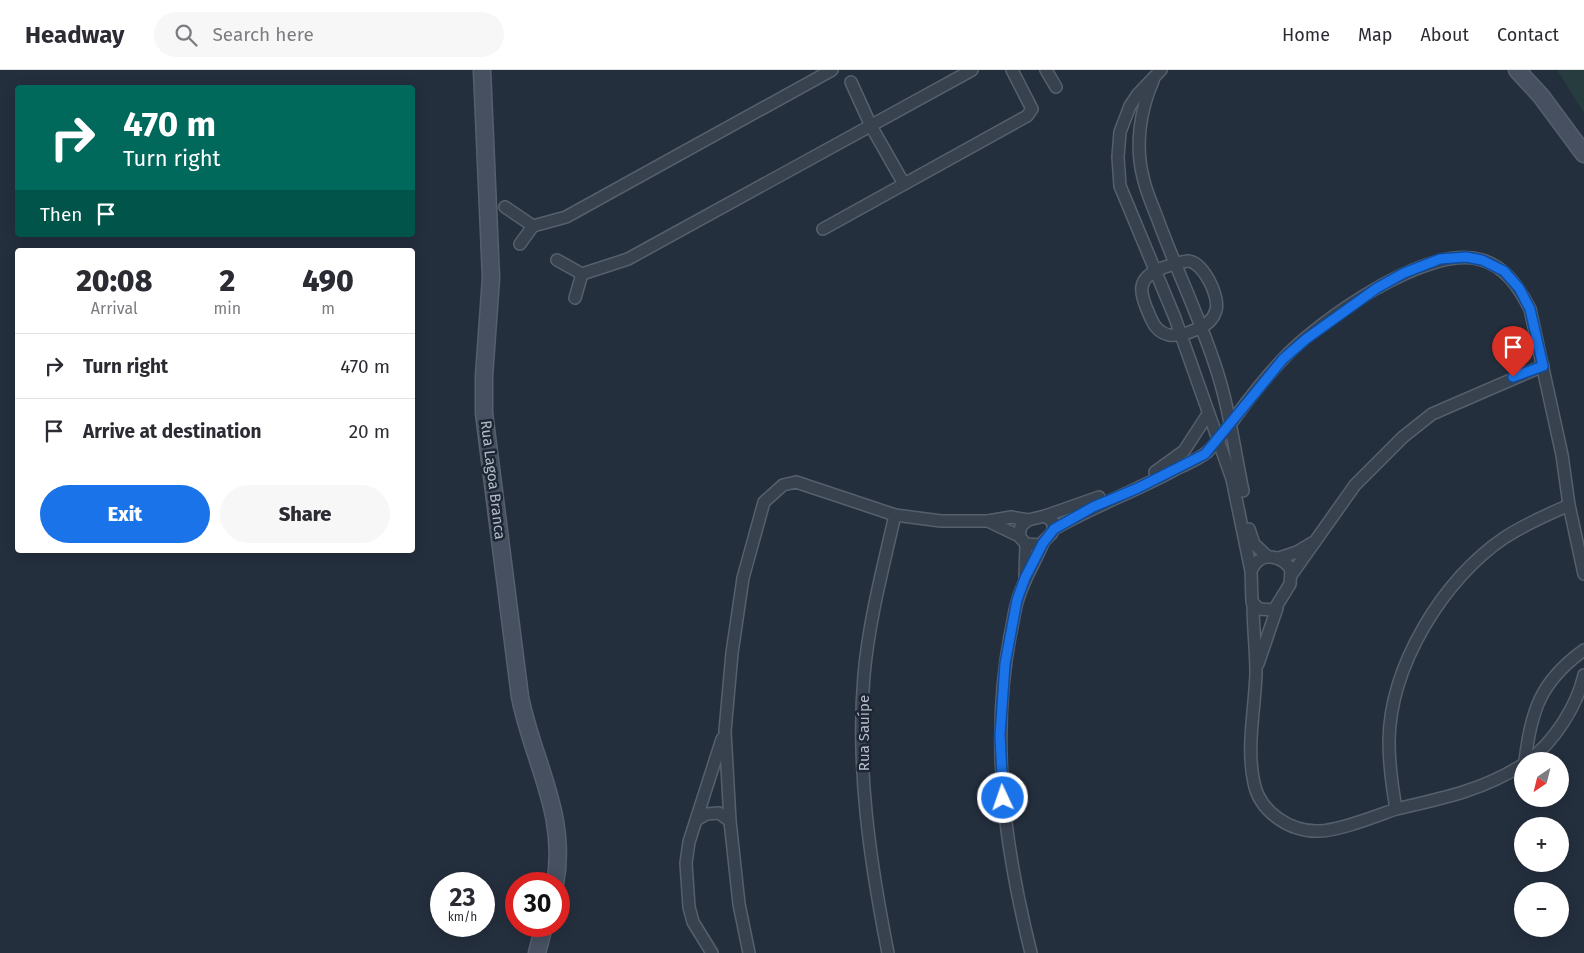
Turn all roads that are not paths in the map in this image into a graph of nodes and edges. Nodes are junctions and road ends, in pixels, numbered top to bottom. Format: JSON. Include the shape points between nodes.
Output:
{"nodes":[{"id":1,"x":482,"y":70,"type":"edge"},
{"id":2,"x":832,"y":70,"type":"edge"},
{"id":3,"x":972,"y":70,"type":"edge"},
{"id":4,"x":1012,"y":70,"type":"edge"},
{"id":5,"x":1046,"y":70,"type":"edge"},
{"id":6,"x":1517,"y":70,"type":"edge"},
{"id":7,"x":1158,"y":72,"type":"edge"},
{"id":8,"x":851,"y":82,"type":"dead end"},
{"id":9,"x":1056,"y":87,"type":"dead end"},
{"id":10,"x":872,"y":126,"type":"junction"},
{"id":11,"x":1584,"y":154,"type":"edge"},
{"id":12,"x":904,"y":184,"type":"junction"},
{"id":13,"x":504,"y":207,"type":"dead end"},
{"id":14,"x":533,"y":226,"type":"junction"},
{"id":15,"x":823,"y":229,"type":"dead end"},
{"id":16,"x":520,"y":244,"type":"dead end"},
{"id":17,"x":557,"y":260,"type":"dead end"},
{"id":18,"x":1176,"y":263,"type":"junction"},
{"id":19,"x":1155,"y":271,"type":"junction"},
{"id":20,"x":582,"y":274,"type":"junction"},
{"id":21,"x":575,"y":298,"type":"dead end"},
{"id":22,"x":1202,"y":327,"type":"junction"},
{"id":23,"x":1182,"y":335,"type":"junction"},
{"id":24,"x":1543,"y":366,"type":"junction"},
{"id":25,"x":1253,"y":394,"type":"junction"},
{"id":26,"x":1227,"y":399,"type":"junction"},
{"id":27,"x":1208,"y":414,"type":"junction"},
{"id":28,"x":1229,"y":426,"type":"junction"},
{"id":29,"x":1219,"y":440,"type":"junction"},
{"id":30,"x":1241,"y":499,"type":"junction"},
{"id":31,"x":1569,"y":505,"type":"junction"},
{"id":32,"x":895,"y":515,"type":"junction"},
{"id":33,"x":1045,"y":516,"type":"junction"},
{"id":34,"x":1028,"y":520,"type":"junction"},
{"id":35,"x":988,"y":521,"type":"junction"},
{"id":36,"x":1054,"y":529,"type":"junction"},
{"id":37,"x":1023,"y":540,"type":"junction"},
{"id":38,"x":1313,"y":542,"type":"junction"},
{"id":39,"x":1043,"y":543,"type":"junction"},
{"id":40,"x":1274,"y":558,"type":"junction"},
{"id":41,"x":1251,"y":571,"type":"junction"},
{"id":42,"x":1292,"y":574,"type":"junction"},
{"id":43,"x":1584,"y":574,"type":"edge"},
{"id":44,"x":1025,"y":578,"type":"junction"},
{"id":45,"x":1253,"y":604,"type":"junction"},
{"id":46,"x":1276,"y":608,"type":"junction"},
{"id":47,"x":1584,"y":650,"type":"edge"},
{"id":48,"x":1256,"y":671,"type":"junction"},
{"id":49,"x":1584,"y":674,"type":"edge"},
{"id":50,"x":725,"y":730,"type":"junction"},
{"id":51,"x":1528,"y":752,"type":"edge"},
{"id":52,"x":1536,"y":752,"type":"edge"},
{"id":53,"x":1514,"y":771,"type":"edge"},
{"id":54,"x":1396,"y":809,"type":"junction"},
{"id":55,"x":698,"y":819,"type":"junction"},
{"id":56,"x":730,"y":821,"type":"junction"},
{"id":57,"x":557,"y":872,"type":"edge"},
{"id":58,"x":541,"y":937,"type":"edge"},
{"id":59,"x":712,"y":952,"type":"edge"},
{"id":60,"x":746,"y":952,"type":"edge"},
{"id":61,"x":536,"y":953,"type":"edge"},
{"id":62,"x":888,"y":953,"type":"edge"},
{"id":63,"x":1031,"y":953,"type":"edge"}],
"edges":[{"from":1,"to":57,"type":"street","name":"Rua Lagoa Branca","via":[[491,278],[484,413],[520,697],[524,719],[554,807]]},
{"from":2,"to":14,"type":"street","via":[[566,217]]},
{"from":3,"to":10,"type":"street"},
{"from":4,"to":12,"type":"street","via":[[1032,109],[1030,114]]},
{"from":5,"to":9,"type":"street"},
{"from":6,"to":11,"type":"street","via":[[1541,96]]},
{"from":7,"to":18,"type":"street","via":[[1141,122],[1140,160],[1144,182]]},
{"from":7,"to":19,"type":"street","via":[[1130,106],[1120,132],[1118,157],[1120,186]]},
{"from":8,"to":10,"type":"street"},
{"from":10,"to":12,"type":"street"},
{"from":10,"to":20,"type":"street","via":[[628,259]]},
{"from":12,"to":15,"type":"street"},
{"from":13,"to":14,"type":"street"},
{"from":14,"to":16,"type":"street"},
{"from":17,"to":20,"type":"street"},
{"from":18,"to":19,"type":"street"},
{"from":18,"to":22,"type":"street"},
{"from":18,"to":22,"type":"street","via":[[1193,262],[1206,274],[1217,305],[1212,318]]},
{"from":19,"to":23,"type":"street"},
{"from":19,"to":23,"type":"street","via":[[1141,286],[1142,300],[1159,331]]},
{"from":20,"to":21,"type":"street"},
{"from":22,"to":23,"type":"street"},
{"from":22,"to":26,"type":"street"},
{"from":23,"to":27,"type":"street"},
{"from":24,"to":25,"type":"street","via":[[1530,309],[1519,288],[1504,271],[1482,260],[1466,257],[1440,259],[1404,273],[1349,307],[1283,359]]},
{"from":24,"to":31,"type":"street"},
{"from":24,"to":38,"type":"street","via":[[1432,414],[1403,437],[1354,485]]},
{"from":25,"to":26,"type":"street"},
{"from":25,"to":28,"type":"street"},
{"from":26,"to":28,"type":"street"},
{"from":27,"to":29,"type":"street"},
{"from":27,"to":33,"type":"street","via":[[1184,451],[1166,465],[1108,494]]},
{"from":28,"to":29,"type":"street"},
{"from":28,"to":30,"type":"street"},
{"from":29,"to":30,"type":"street"},
{"from":29,"to":36,"type":"street","via":[[1198,458]]},
{"from":30,"to":40,"type":"street","via":[[1252,540]]},
{"from":30,"to":41,"type":"street"},
{"from":31,"to":43,"type":"street"},
{"from":31,"to":54,"type":"street","via":[[1503,538],[1455,584],[1418,637],[1403,671],[1389,739]]},
{"from":32,"to":35,"type":"street","via":[[941,521]]},
{"from":32,"to":50,"type":"street","via":[[796,482],[783,485],[764,502],[744,578],[732,653]]},
{"from":32,"to":62,"type":"street","name":"Rua Sauípe","via":[[872,612],[864,676],[863,738],[874,872]]},
{"from":33,"to":34,"type":"street"},
{"from":33,"to":36,"type":"street","via":[[1054,523]]},
{"from":34,"to":35,"type":"street","via":[[1012,517]]},
{"from":34,"to":37,"type":"street","via":[[1020,526]]},
{"from":35,"to":37,"type":"street"},
{"from":36,"to":39,"type":"street"},
{"from":37,"to":39,"type":"street","via":[[1035,546]]},
{"from":37,"to":44,"type":"street"},
{"from":38,"to":40,"type":"street","via":[[1297,552]]},
{"from":38,"to":42,"type":"street","via":[[1303,562]]},
{"from":39,"to":44,"type":"street"},
{"from":40,"to":41,"type":"street","via":[[1256,561]]},
{"from":40,"to":42,"type":"street","via":[[1288,565]]},
{"from":41,"to":45,"type":"street"},
{"from":42,"to":46,"type":"street"},
{"from":44,"to":63,"type":"street","via":[[1017,600],[1005,664],[1000,735],[1010,858]]},
{"from":45,"to":46,"type":"street","via":[[1264,610]]},
{"from":45,"to":48,"type":"street"},
{"from":46,"to":48,"type":"street"},
{"from":47,"to":51,"type":"street","via":[[1560,668],[1537,706],[1530,720]]},
{"from":48,"to":54,"type":"street","via":[[1252,771],[1254,784],[1273,815],[1285,824],[1320,832]]},
{"from":49,"to":52,"type":"street","via":[[1573,706],[1552,737]]},
{"from":50,"to":55,"type":"street"},
{"from":50,"to":56,"type":"street"},
{"from":53,"to":54,"type":"street","via":[[1468,792]]},
{"from":55,"to":56,"type":"street","via":[[719,813]]},
{"from":55,"to":59,"type":"street","via":[[689,842],[686,863],[688,898],[693,922]]},
{"from":56,"to":60,"type":"street"},
{"from":58,"to":61,"type":"street"}]}
